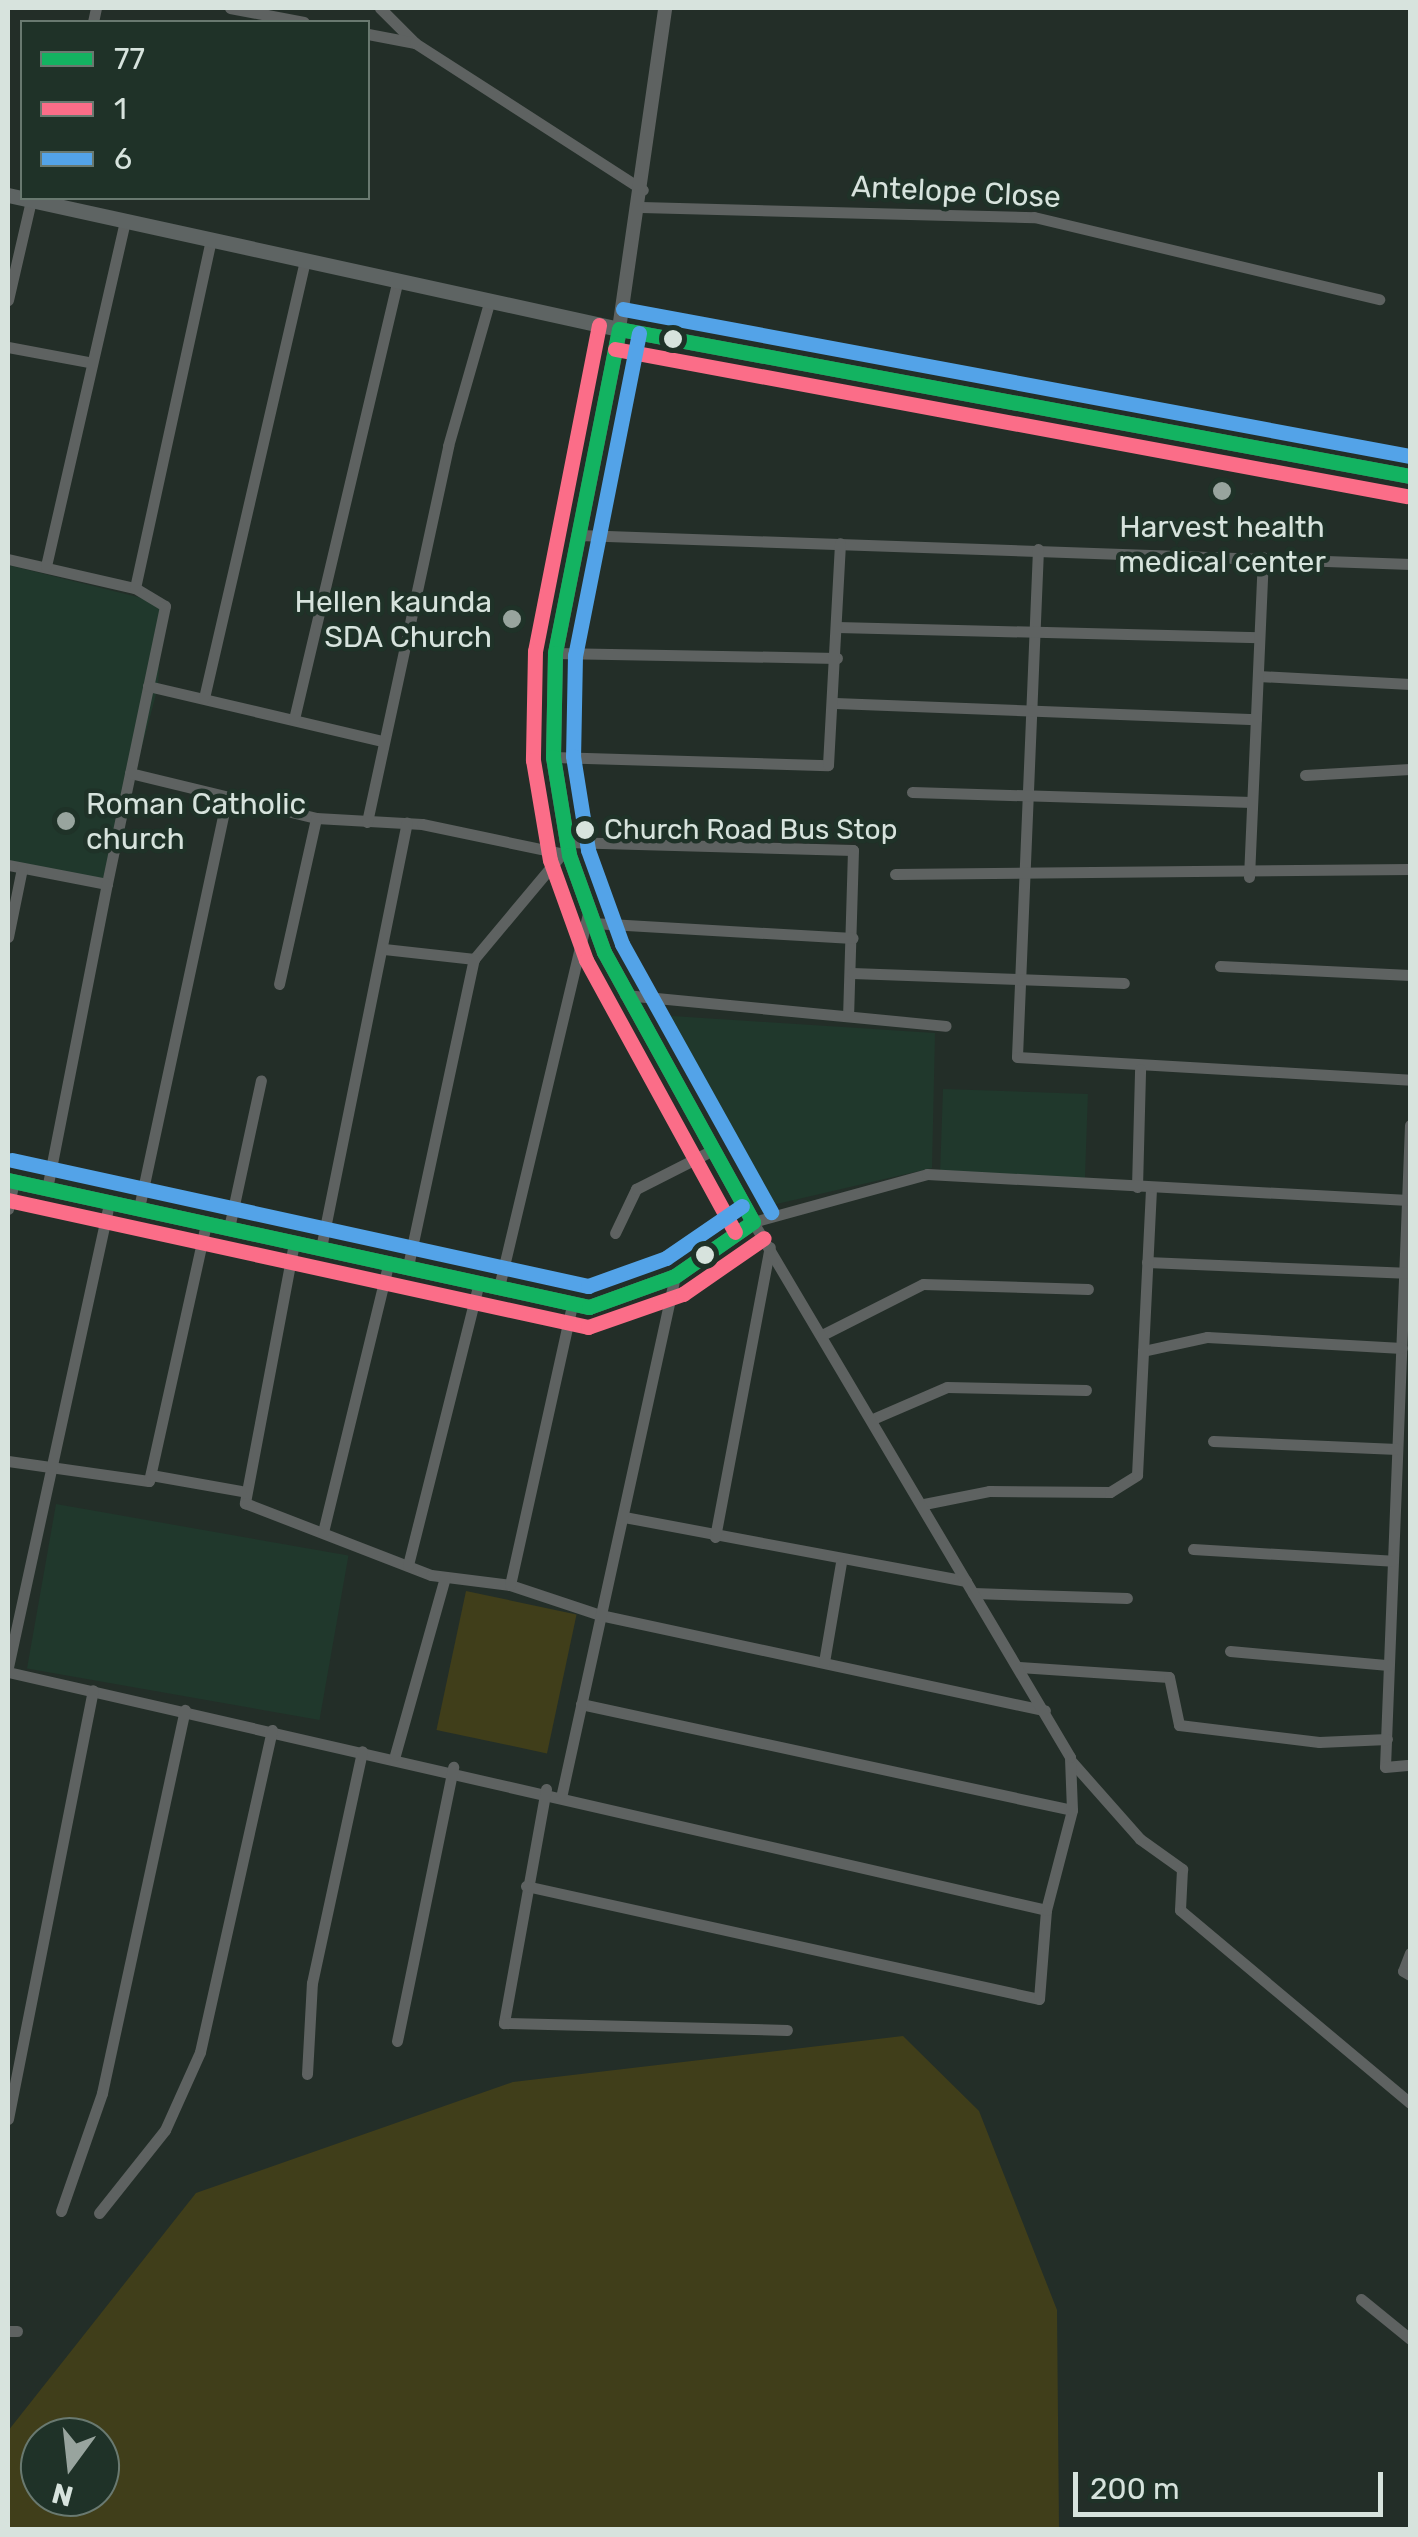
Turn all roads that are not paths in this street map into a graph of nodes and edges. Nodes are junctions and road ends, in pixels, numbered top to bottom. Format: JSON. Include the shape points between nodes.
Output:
{"nodes":[{"id":1,"x":230,"y":8,"type":"edge"},
{"id":2,"x":380,"y":8,"type":"edge"},
{"id":3,"x":665,"y":8,"type":"edge"},
{"id":4,"x":293,"y":20,"type":"edge"},
{"id":5,"x":370,"y":34,"type":"edge"},
{"id":6,"x":415,"y":43,"type":"junction"},
{"id":7,"x":644,"y":190,"type":"junction"},
{"id":8,"x":31,"y":200,"type":"edge"},
{"id":9,"x":63,"y":202,"type":"edge"},
{"id":10,"x":641,"y":208,"type":"junction"},
{"id":11,"x":125,"y":220,"type":"junction"},
{"id":12,"x":211,"y":238,"type":"junction"},
{"id":13,"x":305,"y":259,"type":"junction"},
{"id":14,"x":398,"y":279,"type":"junction"},
{"id":15,"x":1379,"y":299,"type":"dead end"},
{"id":16,"x":8,"y":300,"type":"edge"},
{"id":17,"x":490,"y":300,"type":"junction"},
{"id":18,"x":619,"y":329,"type":"junction"},
{"id":19,"x":8,"y":346,"type":"edge"},
{"id":20,"x":88,"y":362,"type":"junction"},
{"id":21,"x":1410,"y":476,"type":"edge"},
{"id":22,"x":579,"y":535,"type":"junction"},
{"id":23,"x":840,"y":543,"type":"junction"},
{"id":24,"x":1038,"y":549,"type":"junction"},
{"id":25,"x":1262,"y":556,"type":"junction"},
{"id":26,"x":8,"y":559,"type":"edge"},
{"id":27,"x":1410,"y":564,"type":"edge"},
{"id":28,"x":46,"y":566,"type":"junction"},
{"id":29,"x":135,"y":588,"type":"junction"},
{"id":30,"x":838,"y":627,"type":"junction"},
{"id":31,"x":1035,"y":635,"type":"junction"},
{"id":32,"x":1259,"y":638,"type":"junction"},
{"id":33,"x":555,"y":653,"type":"junction"},
{"id":34,"x":837,"y":658,"type":"junction"},
{"id":35,"x":1258,"y":676,"type":"junction"},
{"id":36,"x":1410,"y":684,"type":"edge"},
{"id":37,"x":148,"y":686,"type":"junction"},
{"id":38,"x":204,"y":698,"type":"junction"},
{"id":39,"x":835,"y":703,"type":"junction"},
{"id":40,"x":1033,"y":708,"type":"junction"},
{"id":41,"x":294,"y":719,"type":"junction"},
{"id":42,"x":1256,"y":719,"type":"junction"},
{"id":43,"x":383,"y":740,"type":"junction"},
{"id":44,"x":553,"y":757,"type":"junction"},
{"id":45,"x":1410,"y":769,"type":"edge"},
{"id":46,"x":130,"y":773,"type":"junction"},
{"id":47,"x":1306,"y":776,"type":"dead end"},
{"id":48,"x":912,"y":792,"type":"dead end"},
{"id":49,"x":1030,"y":794,"type":"junction"},
{"id":50,"x":227,"y":797,"type":"junction"},
{"id":51,"x":1252,"y":802,"type":"junction"},
{"id":52,"x":316,"y":818,"type":"junction"},
{"id":53,"x":368,"y":822,"type":"junction"},
{"id":54,"x":408,"y":823,"type":"junction"},
{"id":55,"x":566,"y":850,"type":"junction"},
{"id":56,"x":8,"y":865,"type":"edge"},
{"id":57,"x":22,"y":868,"type":"junction"},
{"id":58,"x":1410,"y":870,"type":"edge"},
{"id":59,"x":895,"y":874,"type":"dead end"},
{"id":60,"x":1027,"y":876,"type":"junction"},
{"id":61,"x":1248,"y":878,"type":"junction"},
{"id":62,"x":107,"y":884,"type":"junction"},
{"id":63,"x":590,"y":919,"type":"junction"},
{"id":64,"x":8,"y":937,"type":"edge"},
{"id":65,"x":853,"y":938,"type":"junction"},
{"id":66,"x":384,"y":949,"type":"junction"},
{"id":67,"x":474,"y":959,"type":"junction"},
{"id":68,"x":1220,"y":966,"type":"dead end"},
{"id":69,"x":852,"y":973,"type":"junction"},
{"id":70,"x":1410,"y":974,"type":"edge"},
{"id":71,"x":1021,"y":979,"type":"junction"},
{"id":72,"x":1124,"y":983,"type":"dead end"},
{"id":73,"x":279,"y":984,"type":"dead end"},
{"id":74,"x":626,"y":995,"type":"junction"},
{"id":75,"x":848,"y":1016,"type":"junction"},
{"id":76,"x":946,"y":1026,"type":"dead end"},
{"id":77,"x":1140,"y":1069,"type":"junction"},
{"id":78,"x":261,"y":1080,"type":"dead end"},
{"id":79,"x":1410,"y":1080,"type":"edge"},
{"id":80,"x":1410,"y":1126,"type":"edge"},
{"id":81,"x":711,"y":1151,"type":"junction"},
{"id":82,"x":11,"y":1181,"type":"edge"},
{"id":83,"x":1136,"y":1188,"type":"junction"},
{"id":84,"x":1150,"y":1188,"type":"junction"},
{"id":85,"x":47,"y":1189,"type":"junction"},
{"id":86,"x":1408,"y":1200,"type":"junction"},
{"id":87,"x":109,"y":1202,"type":"junction"},
{"id":88,"x":139,"y":1208,"type":"junction"},
{"id":89,"x":8,"y":1210,"type":"edge"},
{"id":90,"x":753,"y":1222,"type":"junction"},
{"id":91,"x":206,"y":1224,"type":"junction"},
{"id":92,"x":228,"y":1228,"type":"junction"},
{"id":93,"x":615,"y":1233,"type":"dead end"},
{"id":94,"x":294,"y":1243,"type":"junction"},
{"id":95,"x":770,"y":1247,"type":"junction"},
{"id":96,"x":321,"y":1248,"type":"junction"},
{"id":97,"x":389,"y":1262,"type":"junction"},
{"id":98,"x":1148,"y":1262,"type":"junction"},
{"id":99,"x":408,"y":1266,"type":"junction"},
{"id":100,"x":1404,"y":1273,"type":"junction"},
{"id":101,"x":675,"y":1276,"type":"junction"},
{"id":102,"x":479,"y":1283,"type":"junction"},
{"id":103,"x":499,"y":1287,"type":"junction"},
{"id":104,"x":1088,"y":1289,"type":"dead end"},
{"id":105,"x":572,"y":1306,"type":"junction"},
{"id":106,"x":1407,"y":1321,"type":"edge"},
{"id":107,"x":824,"y":1334,"type":"junction"},
{"id":108,"x":1402,"y":1348,"type":"junction"},
{"id":109,"x":1143,"y":1350,"type":"junction"},
{"id":110,"x":1086,"y":1390,"type":"dead end"},
{"id":111,"x":875,"y":1418,"type":"junction"},
{"id":112,"x":1213,"y":1441,"type":"dead end"},
{"id":113,"x":1398,"y":1449,"type":"junction"},
{"id":114,"x":8,"y":1461,"type":"edge"},
{"id":115,"x":52,"y":1470,"type":"junction"},
{"id":116,"x":151,"y":1476,"type":"junction"},
{"id":117,"x":240,"y":1491,"type":"junction"},
{"id":118,"x":924,"y":1504,"type":"junction"},
{"id":119,"x":624,"y":1516,"type":"junction"},
{"id":120,"x":323,"y":1532,"type":"junction"},
{"id":121,"x":715,"y":1537,"type":"junction"},
{"id":122,"x":1192,"y":1548,"type":"dead end"},
{"id":123,"x":1393,"y":1561,"type":"junction"},
{"id":124,"x":841,"y":1563,"type":"junction"},
{"id":125,"x":408,"y":1565,"type":"junction"},
{"id":126,"x":445,"y":1577,"type":"junction"},
{"id":127,"x":510,"y":1585,"type":"junction"},
{"id":128,"x":970,"y":1587,"type":"junction"},
{"id":129,"x":1127,"y":1598,"type":"dead end"},
{"id":130,"x":600,"y":1615,"type":"junction"},
{"id":131,"x":1230,"y":1651,"type":"dead end"},
{"id":132,"x":824,"y":1662,"type":"junction"},
{"id":133,"x":1388,"y":1664,"type":"junction"},
{"id":134,"x":1018,"y":1667,"type":"junction"},
{"id":135,"x":8,"y":1670,"type":"edge"},
{"id":136,"x":93,"y":1690,"type":"junction"},
{"id":137,"x":581,"y":1704,"type":"junction"},
{"id":138,"x":184,"y":1710,"type":"junction"},
{"id":139,"x":1044,"y":1710,"type":"junction"},
{"id":140,"x":272,"y":1730,"type":"junction"},
{"id":141,"x":1386,"y":1739,"type":"junction"},
{"id":142,"x":362,"y":1751,"type":"junction"},
{"id":143,"x":395,"y":1755,"type":"junction"},
{"id":144,"x":1071,"y":1761,"type":"junction"},
{"id":145,"x":1410,"y":1765,"type":"edge"},
{"id":146,"x":453,"y":1767,"type":"junction"},
{"id":147,"x":546,"y":1789,"type":"junction"},
{"id":148,"x":562,"y":1794,"type":"junction"},
{"id":149,"x":1072,"y":1810,"type":"junction"},
{"id":150,"x":526,"y":1886,"type":"junction"},
{"id":151,"x":1046,"y":1910,"type":"junction"},
{"id":152,"x":1410,"y":1953,"type":"edge"},
{"id":153,"x":1410,"y":1975,"type":"edge"},
{"id":154,"x":787,"y":2030,"type":"dead end"},
{"id":155,"x":396,"y":2041,"type":"dead end"},
{"id":156,"x":308,"y":2074,"type":"dead end"},
{"id":157,"x":1410,"y":2102,"type":"edge"},
{"id":158,"x":8,"y":2119,"type":"edge"},
{"id":159,"x":61,"y":2210,"type":"dead end"},
{"id":160,"x":99,"y":2213,"type":"dead end"},
{"id":161,"x":1360,"y":2299,"type":"dead end"},
{"id":162,"x":1410,"y":2339,"type":"edge"}],
"edges":[{"from":1,"to":4,"type":"street"},
{"from":2,"to":6,"type":"street"},
{"from":3,"to":7,"type":"street"},
{"from":5,"to":6,"type":"street"},
{"from":6,"to":7,"type":"street"},
{"from":7,"to":10,"type":"street"},
{"from":8,"to":9,"type":"main road"},
{"from":8,"to":16,"type":"street"},
{"from":9,"to":11,"type":"main road"},
{"from":10,"to":15,"type":"street","name":"Antelope Close","via":[[1034,217]]},
{"from":10,"to":18,"type":"street"},
{"from":11,"to":12,"type":"main road"},
{"from":11,"to":20,"type":"street"},
{"from":12,"to":13,"type":"main road"},
{"from":12,"to":29,"type":"street"},
{"from":13,"to":14,"type":"main road"},
{"from":13,"to":38,"type":"street"},
{"from":14,"to":17,"type":"main road"},
{"from":14,"to":41,"type":"street"},
{"from":17,"to":18,"type":"main road"},
{"from":17,"to":43,"type":"street"},
{"from":18,"to":21,"type":"main road"},
{"from":18,"to":22,"type":"main road"},
{"from":19,"to":20,"type":"street"},
{"from":20,"to":28,"type":"street"},
{"from":22,"to":23,"type":"street"},
{"from":22,"to":33,"type":"main road"},
{"from":23,"to":24,"type":"street"},
{"from":23,"to":30,"type":"street"},
{"from":24,"to":25,"type":"street"},
{"from":24,"to":31,"type":"street"},
{"from":25,"to":27,"type":"street"},
{"from":25,"to":32,"type":"street"},
{"from":26,"to":28,"type":"street"},
{"from":28,"to":29,"type":"street"},
{"from":29,"to":37,"type":"street","via":[[165,606]]},
{"from":30,"to":31,"type":"street"},
{"from":30,"to":34,"type":"street"},
{"from":31,"to":32,"type":"street"},
{"from":31,"to":40,"type":"street"},
{"from":32,"to":35,"type":"street"},
{"from":33,"to":34,"type":"street"},
{"from":33,"to":44,"type":"main road"},
{"from":34,"to":39,"type":"street"},
{"from":35,"to":36,"type":"street"},
{"from":35,"to":42,"type":"street"},
{"from":37,"to":38,"type":"street"},
{"from":37,"to":46,"type":"street"},
{"from":38,"to":41,"type":"street"},
{"from":39,"to":40,"type":"street"},
{"from":39,"to":44,"type":"street","via":[[831,762],[822,767]]},
{"from":40,"to":42,"type":"street"},
{"from":40,"to":49,"type":"street"},
{"from":41,"to":43,"type":"street"},
{"from":42,"to":51,"type":"street"},
{"from":43,"to":53,"type":"street"},
{"from":44,"to":55,"type":"main road"},
{"from":45,"to":47,"type":"street"},
{"from":46,"to":50,"type":"street"},
{"from":46,"to":62,"type":"street"},
{"from":48,"to":49,"type":"street"},
{"from":49,"to":51,"type":"street"},
{"from":49,"to":60,"type":"street"},
{"from":50,"to":52,"type":"street"},
{"from":50,"to":88,"type":"street"},
{"from":51,"to":61,"type":"street"},
{"from":52,"to":53,"type":"street"},
{"from":52,"to":73,"type":"street"},
{"from":53,"to":54,"type":"street"},
{"from":54,"to":55,"type":"street"},
{"from":54,"to":66,"type":"street"},
{"from":55,"to":63,"type":"main road"},
{"from":55,"to":65,"type":"street","via":[[853,850]]},
{"from":55,"to":67,"type":"street"},
{"from":56,"to":57,"type":"street"},
{"from":57,"to":62,"type":"street"},
{"from":57,"to":64,"type":"street"},
{"from":58,"to":61,"type":"street","via":[[1327,866]]},
{"from":59,"to":60,"type":"street"},
{"from":60,"to":61,"type":"street"},
{"from":60,"to":71,"type":"street"},
{"from":62,"to":85,"type":"street"},
{"from":63,"to":65,"type":"street"},
{"from":63,"to":74,"type":"main road"},
{"from":63,"to":103,"type":"street"},
{"from":65,"to":69,"type":"street"},
{"from":66,"to":67,"type":"street"},
{"from":66,"to":96,"type":"street"},
{"from":67,"to":99,"type":"street"},
{"from":68,"to":70,"type":"street"},
{"from":69,"to":71,"type":"street"},
{"from":69,"to":75,"type":"street"},
{"from":71,"to":72,"type":"street"},
{"from":71,"to":77,"type":"street","via":[[1021,1061]]},
{"from":74,"to":75,"type":"street"},
{"from":74,"to":81,"type":"main road"},
{"from":75,"to":76,"type":"street"},
{"from":77,"to":79,"type":"street"},
{"from":77,"to":83,"type":"street"},
{"from":78,"to":92,"type":"street"},
{"from":80,"to":86,"type":"street"},
{"from":81,"to":90,"type":"main road"},
{"from":81,"to":93,"type":"street","via":[[636,1189]]},
{"from":82,"to":85,"type":"main road"},
{"from":82,"to":89,"type":"street"},
{"from":83,"to":84,"type":"street"},
{"from":83,"to":90,"type":"street","via":[[927,1174]]},
{"from":84,"to":86,"type":"street"},
{"from":84,"to":98,"type":"street"},
{"from":85,"to":87,"type":"main road"},
{"from":86,"to":100,"type":"street"},
{"from":87,"to":88,"type":"main road"},
{"from":87,"to":115,"type":"street"},
{"from":88,"to":91,"type":"main road"},
{"from":90,"to":95,"type":"street"},
{"from":90,"to":101,"type":"main road"},
{"from":91,"to":92,"type":"main road"},
{"from":91,"to":116,"type":"street"},
{"from":92,"to":94,"type":"main road"},
{"from":94,"to":96,"type":"main road"},
{"from":94,"to":117,"type":"street"},
{"from":95,"to":107,"type":"street"},
{"from":95,"to":121,"type":"street"},
{"from":96,"to":97,"type":"main road"},
{"from":97,"to":99,"type":"main road"},
{"from":97,"to":120,"type":"street"},
{"from":98,"to":100,"type":"street"},
{"from":98,"to":109,"type":"street"},
{"from":99,"to":102,"type":"main road"},
{"from":100,"to":106,"type":"street"},
{"from":101,"to":105,"type":"main road","via":[[618,1304]]},
{"from":101,"to":119,"type":"street"},
{"from":102,"to":103,"type":"main road"},
{"from":102,"to":125,"type":"street"},
{"from":103,"to":105,"type":"main road"},
{"from":104,"to":107,"type":"street","via":[[923,1284],[888,1293]]},
{"from":105,"to":127,"type":"street"},
{"from":106,"to":108,"type":"street"},
{"from":107,"to":111,"type":"street"},
{"from":108,"to":109,"type":"street","via":[[1207,1337]]},
{"from":108,"to":113,"type":"street"},
{"from":109,"to":118,"type":"street","via":[[1130,1484]]},
{"from":110,"to":111,"type":"street","via":[[947,1387]]},
{"from":111,"to":118,"type":"street"},
{"from":112,"to":113,"type":"street"},
{"from":113,"to":123,"type":"street"},
{"from":114,"to":115,"type":"street"},
{"from":115,"to":116,"type":"street","via":[[139,1484]]},
{"from":115,"to":135,"type":"street"},
{"from":116,"to":117,"type":"street"},
{"from":117,"to":120,"type":"street","via":[[245,1503]]},
{"from":118,"to":128,"type":"street"},
{"from":119,"to":121,"type":"street"},
{"from":119,"to":130,"type":"street"},
{"from":120,"to":125,"type":"street"},
{"from":121,"to":124,"type":"street"},
{"from":122,"to":123,"type":"street"},
{"from":123,"to":133,"type":"street"},
{"from":124,"to":128,"type":"street"},
{"from":124,"to":132,"type":"street"},
{"from":125,"to":126,"type":"street"},
{"from":126,"to":127,"type":"street"},
{"from":126,"to":143,"type":"street"},
{"from":127,"to":130,"type":"street"},
{"from":128,"to":129,"type":"street"},
{"from":128,"to":134,"type":"street"},
{"from":130,"to":132,"type":"street"},
{"from":130,"to":137,"type":"street"},
{"from":131,"to":133,"type":"street"},
{"from":132,"to":139,"type":"street"},
{"from":133,"to":141,"type":"street"},
{"from":134,"to":139,"type":"street"},
{"from":134,"to":141,"type":"street","via":[[1169,1677],[1179,1725],[1319,1742]]},
{"from":135,"to":136,"type":"street"},
{"from":136,"to":138,"type":"street"},
{"from":136,"to":158,"type":"street"},
{"from":137,"to":148,"type":"street"},
{"from":137,"to":149,"type":"street"},
{"from":138,"to":140,"type":"street"},
{"from":138,"to":159,"type":"street","via":[[102,2093]]},
{"from":139,"to":144,"type":"street"},
{"from":140,"to":142,"type":"street"},
{"from":140,"to":160,"type":"street","via":[[200,2052],[165,2130]]},
{"from":141,"to":145,"type":"street","via":[[1385,1767]]},
{"from":142,"to":143,"type":"street"},
{"from":142,"to":156,"type":"street","via":[[312,1983]]},
{"from":143,"to":146,"type":"street"},
{"from":144,"to":149,"type":"street"},
{"from":144,"to":157,"type":"street","via":[[1140,1839],[1182,1869],[1180,1910]]},
{"from":146,"to":147,"type":"street"},
{"from":146,"to":155,"type":"street"},
{"from":147,"to":148,"type":"street"},
{"from":147,"to":150,"type":"street"},
{"from":148,"to":151,"type":"street"},
{"from":149,"to":151,"type":"street"},
{"from":150,"to":151,"type":"street","via":[[1032,1999],[1046,1970]]},
{"from":150,"to":154,"type":"street","via":[[504,2023]]},
{"from":152,"to":153,"type":"street","via":[[1404,1970]]},
{"from":161,"to":162,"type":"street"}]}
